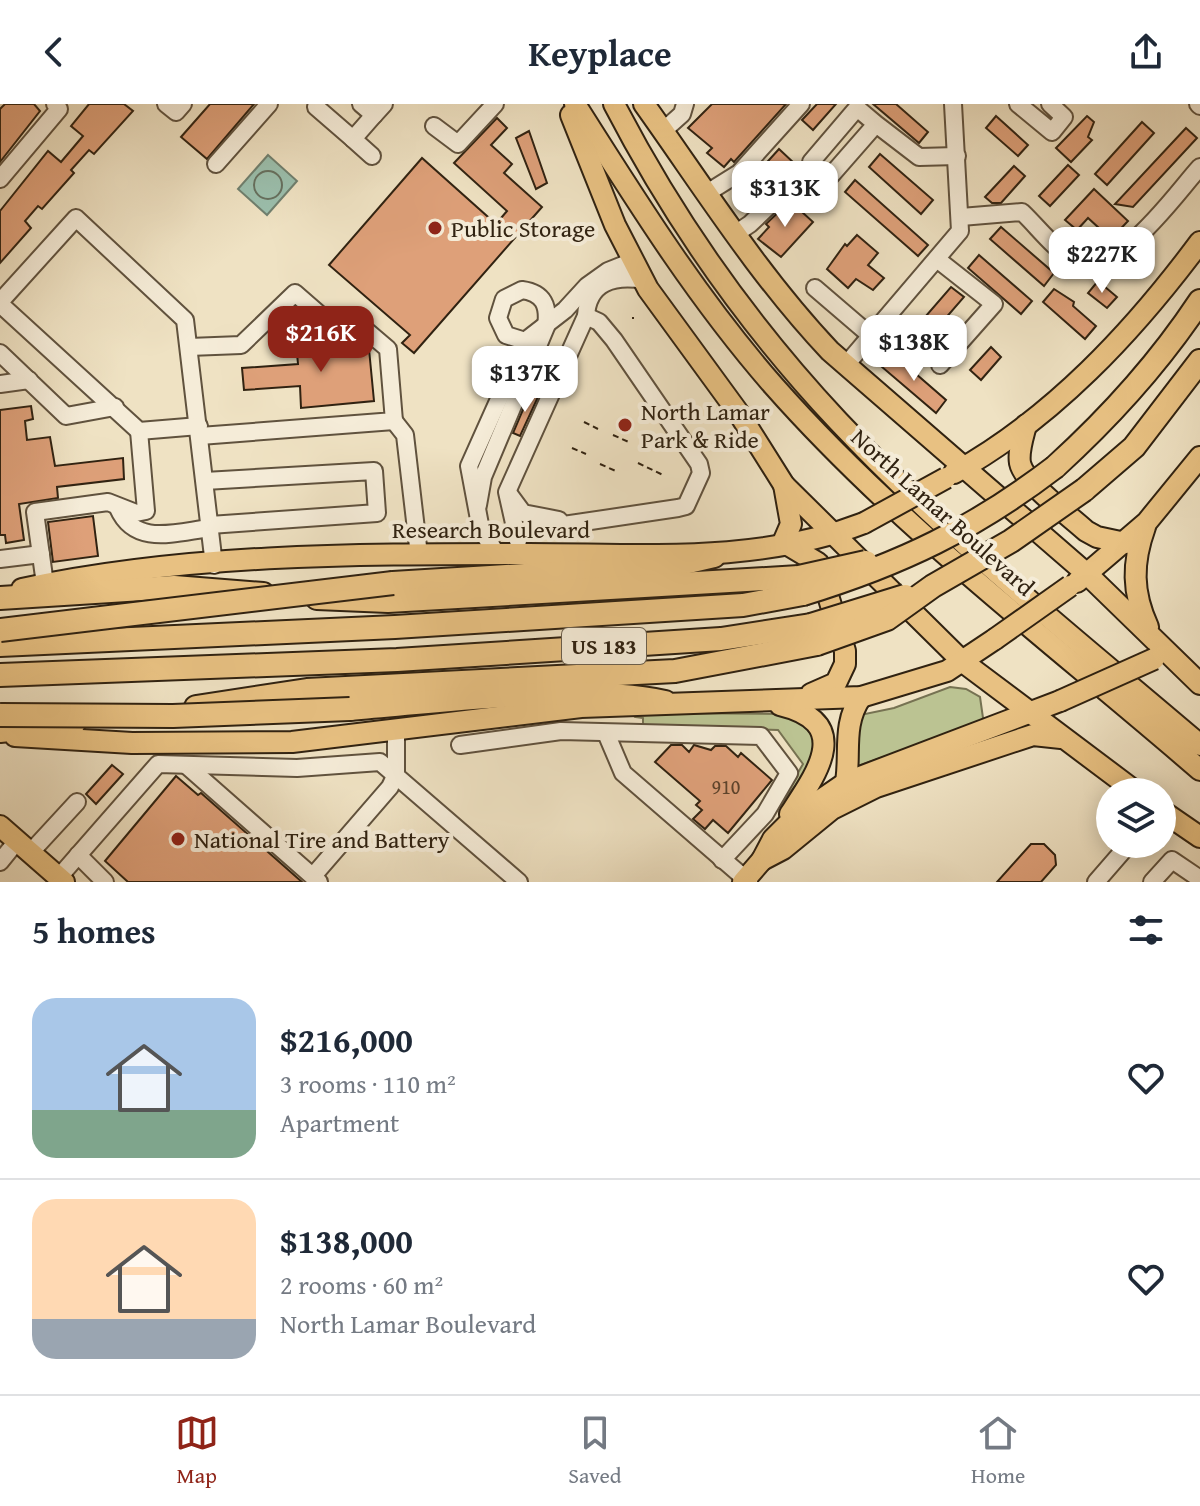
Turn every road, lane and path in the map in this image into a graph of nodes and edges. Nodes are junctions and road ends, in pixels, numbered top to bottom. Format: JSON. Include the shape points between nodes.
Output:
{"nodes":[{"id":1,"x":55,"y":104,"type":"edge"},
{"id":2,"x":166,"y":104,"type":"edge"},
{"id":3,"x":183,"y":104,"type":"edge"},
{"id":4,"x":269,"y":104,"type":"edge"},
{"id":5,"x":495,"y":104,"type":"edge"},
{"id":6,"x":567,"y":104,"type":"edge"},
{"id":7,"x":575,"y":104,"type":"edge"},
{"id":8,"x":614,"y":104,"type":"edge"},
{"id":9,"x":644,"y":104,"type":"edge"},
{"id":10,"x":685,"y":104,"type":"edge"},
{"id":11,"x":801,"y":104,"type":"edge"},
{"id":12,"x":953,"y":104,"type":"edge"},
{"id":13,"x":1018,"y":104,"type":"edge"},
{"id":14,"x":1050,"y":104,"type":"edge"},
{"id":15,"x":316,"y":107,"type":"dead end"},
{"id":16,"x":373,"y":108,"type":"edge"},
{"id":17,"x":876,"y":124,"type":"dead end"},
{"id":18,"x":434,"y":126,"type":"dead end"},
{"id":19,"x":663,"y":131,"type":"junction"},
{"id":20,"x":353,"y":139,"type":"junction"},
{"id":21,"x":372,"y":156,"type":"dead end"},
{"id":22,"x":957,"y":156,"type":"junction"},
{"id":23,"x":216,"y":164,"type":"dead end"},
{"id":24,"x":1200,"y":167,"type":"edge"},
{"id":25,"x":0,"y":179,"type":"edge"},
{"id":26,"x":793,"y":183,"type":"dead end"},
{"id":27,"x":707,"y":193,"type":"junction"},
{"id":28,"x":961,"y":217,"type":"junction"},
{"id":29,"x":735,"y":234,"type":"junction"},
{"id":30,"x":1200,"y":242,"type":"edge"},
{"id":31,"x":938,"y":260,"type":"junction"},
{"id":32,"x":633,"y":261,"type":"junction"},
{"id":33,"x":644,"y":280,"type":"junction"},
{"id":34,"x":815,"y":288,"type":"dead end"},
{"id":35,"x":1200,"y":301,"type":"edge"},
{"id":36,"x":0,"y":303,"type":"edge"},
{"id":37,"x":586,"y":316,"type":"junction"},
{"id":38,"x":546,"y":327,"type":"junction"},
{"id":39,"x":871,"y":336,"type":"junction"},
{"id":40,"x":525,"y":341,"type":"junction"},
{"id":41,"x":189,"y":347,"type":"junction"},
{"id":42,"x":0,"y":353,"type":"edge"},
{"id":43,"x":1200,"y":361,"type":"edge"},
{"id":44,"x":940,"y":365,"type":"dead end"},
{"id":45,"x":845,"y":366,"type":"junction"},
{"id":46,"x":29,"y":380,"type":"junction"},
{"id":47,"x":0,"y":384,"type":"edge"},
{"id":48,"x":115,"y":407,"type":"junction"},
{"id":49,"x":394,"y":421,"type":"junction"},
{"id":50,"x":584,"y":422,"type":"dead end"},
{"id":51,"x":1026,"y":425,"type":"junction"},
{"id":52,"x":598,"y":429,"type":"dead end"},
{"id":53,"x":139,"y":431,"type":"junction"},
{"id":54,"x":200,"y":431,"type":"junction"},
{"id":55,"x":613,"y":435,"type":"dead end"},
{"id":56,"x":631,"y":443,"type":"dead end"},
{"id":57,"x":572,"y":448,"type":"dead end"},
{"id":58,"x":586,"y":454,"type":"dead end"},
{"id":59,"x":1200,"y":457,"type":"edge"},
{"id":60,"x":638,"y":463,"type":"dead end"},
{"id":61,"x":600,"y":464,"type":"dead end"},
{"id":62,"x":966,"y":467,"type":"junction"},
{"id":63,"x":618,"y":472,"type":"dead end"},
{"id":64,"x":663,"y":475,"type":"dead end"},
{"id":65,"x":205,"y":481,"type":"junction"},
{"id":66,"x":784,"y":485,"type":"junction"},
{"id":67,"x":507,"y":492,"type":"junction"},
{"id":68,"x":118,"y":508,"type":"junction"},
{"id":69,"x":477,"y":510,"type":"junction"},
{"id":70,"x":1147,"y":522,"type":"junction"},
{"id":71,"x":568,"y":523,"type":"junction"},
{"id":72,"x":210,"y":527,"type":"junction"},
{"id":73,"x":516,"y":532,"type":"junction"},
{"id":74,"x":833,"y":535,"type":"junction"},
{"id":75,"x":1125,"y":543,"type":"junction"},
{"id":76,"x":785,"y":545,"type":"junction"},
{"id":77,"x":41,"y":554,"type":"junction"},
{"id":78,"x":497,"y":554,"type":"junction"},
{"id":79,"x":521,"y":554,"type":"junction"},
{"id":80,"x":419,"y":555,"type":"junction"},
{"id":81,"x":714,"y":556,"type":"junction"},
{"id":82,"x":0,"y":559,"type":"edge"},
{"id":83,"x":214,"y":565,"type":"junction"},
{"id":84,"x":1078,"y":580,"type":"junction"},
{"id":85,"x":45,"y":584,"type":"junction"},
{"id":86,"x":801,"y":586,"type":"junction"},
{"id":87,"x":0,"y":596,"type":"edge"},
{"id":88,"x":0,"y":630,"type":"edge"},
{"id":89,"x":814,"y":635,"type":"junction"},
{"id":90,"x":1153,"y":638,"type":"junction"},
{"id":91,"x":0,"y":645,"type":"edge"},
{"id":92,"x":1163,"y":658,"type":"junction"},
{"id":93,"x":963,"y":662,"type":"junction"},
{"id":94,"x":0,"y":675,"type":"edge"},
{"id":95,"x":988,"y":684,"type":"junction"},
{"id":96,"x":1200,"y":684,"type":"edge"},
{"id":97,"x":861,"y":697,"type":"junction"},
{"id":98,"x":796,"y":699,"type":"junction"},
{"id":99,"x":761,"y":700,"type":"junction"},
{"id":100,"x":1060,"y":701,"type":"junction"},
{"id":101,"x":665,"y":702,"type":"junction"},
{"id":102,"x":625,"y":705,"type":"junction"},
{"id":103,"x":1030,"y":714,"type":"junction"},
{"id":104,"x":0,"y":715,"type":"edge"},
{"id":105,"x":396,"y":732,"type":"junction"},
{"id":106,"x":625,"y":732,"type":"junction"},
{"id":107,"x":0,"y":733,"type":"edge"},
{"id":108,"x":606,"y":733,"type":"junction"},
{"id":109,"x":977,"y":736,"type":"junction"},
{"id":110,"x":1065,"y":739,"type":"junction"},
{"id":111,"x":292,"y":742,"type":"junction"},
{"id":112,"x":460,"y":745,"type":"dead end"},
{"id":113,"x":1200,"y":745,"type":"edge"},
{"id":114,"x":186,"y":765,"type":"junction"},
{"id":115,"x":297,"y":768,"type":"junction"},
{"id":116,"x":1200,"y":770,"type":"edge"},
{"id":117,"x":623,"y":773,"type":"junction"},
{"id":118,"x":396,"y":774,"type":"junction"},
{"id":119,"x":1117,"y":778,"type":"edge"},
{"id":120,"x":847,"y":782,"type":"junction"},
{"id":121,"x":77,"y":802,"type":"dead end"},
{"id":122,"x":832,"y":809,"type":"junction"},
{"id":123,"x":1176,"y":821,"type":"edge"},
{"id":124,"x":0,"y":826,"type":"edge"},
{"id":125,"x":1200,"y":837,"type":"edge"},
{"id":126,"x":773,"y":839,"type":"junction"},
{"id":127,"x":24,"y":847,"type":"junction"},
{"id":128,"x":78,"y":855,"type":"junction"},
{"id":129,"x":1117,"y":858,"type":"edge"},
{"id":130,"x":722,"y":860,"type":"junction"},
{"id":131,"x":762,"y":860,"type":"junction"},
{"id":132,"x":0,"y":862,"type":"edge"},
{"id":133,"x":316,"y":879,"type":"edge"},
{"id":134,"x":1200,"y":879,"type":"edge"},
{"id":135,"x":61,"y":880,"type":"edge"},
{"id":136,"x":746,"y":881,"type":"edge"},
{"id":137,"x":105,"y":882,"type":"edge"},
{"id":138,"x":519,"y":882,"type":"edge"},
{"id":139,"x":1096,"y":882,"type":"edge"},
{"id":140,"x":1152,"y":882,"type":"edge"}],
"edges":[{"from":1,"to":25,"type":"street","via":[[59,109]]},
{"from":2,"to":3,"type":"street","via":[[176,112]]},
{"from":4,"to":23,"type":"street"},
{"from":5,"to":18,"type":"street","via":[[458,144]]},
{"from":6,"to":32,"type":"main road"},
{"from":7,"to":116,"type":"main road","name":"North Lamar Boulevard","via":[[677,264],[795,409],[883,497]]},
{"from":8,"to":113,"type":"main road","name":"North Lamar Boulevard","via":[[717,270],[836,419],[900,484]]},
{"from":9,"to":19,"type":"main road"},
{"from":10,"to":19,"type":"street"},
{"from":11,"to":27,"type":"street","via":[[739,173]]},
{"from":12,"to":22,"type":"street"},
{"from":13,"to":14,"type":"street","via":[[1052,132],[1064,117]]},
{"from":15,"to":20,"type":"street"},
{"from":16,"to":20,"type":"street"},
{"from":17,"to":22,"type":"street","via":[[919,157]]},
{"from":19,"to":27,"type":"main road"},
{"from":20,"to":21,"type":"street"},
{"from":22,"to":28,"type":"street"},
{"from":24,"to":28,"type":"street","via":[[1124,250],[1101,262],[1071,259],[1022,212]]},
{"from":26,"to":29,"type":"street"},
{"from":27,"to":29,"type":"main road"},
{"from":28,"to":31,"type":"street","via":[[960,231]]},
{"from":29,"to":45,"type":"main road","via":[[800,320]]},
{"from":30,"to":51,"type":"main road","name":"Research Boulevard","via":[[1113,346]]},
{"from":31,"to":39,"type":"street"},
{"from":31,"to":44,"type":"street","via":[[994,304]]},
{"from":32,"to":33,"type":"main road"},
{"from":32,"to":38,"type":"street","via":[[587,286]]},
{"from":33,"to":37,"type":"street","via":[[619,278],[599,285],[586,305]]},
{"from":33,"to":66,"type":"main road"},
{"from":34,"to":39,"type":"street"},
{"from":35,"to":86,"type":"highway","bridge":true,"via":[[1175,340],[1103,424],[999,510],[918,553]]},
{"from":36,"to":41,"type":"street","via":[[76,218],[185,320]]},
{"from":36,"to":48,"type":"street"},
{"from":37,"to":67,"type":"street"},
{"from":37,"to":71,"type":"street","via":[[614,340],[701,473],[686,506]]},
{"from":38,"to":40,"type":"street"},
{"from":38,"to":40,"type":"street","via":[[541,297],[531,291],[512,293],[504,299],[498,318],[506,335]]},
{"from":38,"to":69,"type":"street","via":[[483,477]]},
{"from":39,"to":45,"type":"street"},
{"from":40,"to":69,"type":"street","via":[[469,466]]},
{"from":41,"to":49,"type":"street","via":[[241,345],[295,293],[334,327],[361,326],[388,349]]},
{"from":41,"to":54,"type":"street"},
{"from":42,"to":46,"type":"street"},
{"from":43,"to":89,"type":"highway","number":"US 183","bridge":true,"via":[[1134,447],[1084,490],[933,586]]},
{"from":45,"to":62,"type":"main road"},
{"from":46,"to":47,"type":"street"},
{"from":46,"to":48,"type":"street","via":[[66,416]]},
{"from":48,"to":53,"type":"street"},
{"from":49,"to":54,"type":"street"},
{"from":49,"to":80,"type":"street","via":[[405,435]]},
{"from":50,"to":52,"type":"path"},
{"from":51,"to":62,"type":"main road","name":"Research Boulevard"},
{"from":51,"to":75,"type":"main road","via":[[1020,466],[1027,477],[1086,531]]},
{"from":53,"to":54,"type":"street"},
{"from":53,"to":68,"type":"street","via":[[147,509],[136,513]]},
{"from":54,"to":65,"type":"street"},
{"from":55,"to":56,"type":"path"},
{"from":57,"to":58,"type":"path"},
{"from":59,"to":70,"type":"main road"},
{"from":60,"to":64,"type":"path"},
{"from":61,"to":63,"type":"path"},
{"from":62,"to":74,"type":"main road","name":"Research Boulevard","bridge":true},
{"from":62,"to":84,"type":"main road"},
{"from":65,"to":72,"type":"street"},
{"from":65,"to":72,"type":"street","via":[[374,471],[377,513]]},
{"from":66,"to":74,"type":"main road"},
{"from":66,"to":76,"type":"main road","via":[[791,524]]},
{"from":67,"to":71,"type":"street","via":[[523,513]]},
{"from":67,"to":73,"type":"street"},
{"from":68,"to":72,"type":"street","via":[[124,522],[140,533]]},
{"from":68,"to":77,"type":"street","via":[[108,502],[35,512]]},
{"from":69,"to":78,"type":"street","via":[[481,530]]},
{"from":70,"to":75,"type":"main road"},
{"from":70,"to":90,"type":"main road","via":[[1134,585]]},
{"from":71,"to":73,"type":"street","via":[[557,529]]},
{"from":72,"to":83,"type":"street"},
{"from":73,"to":79,"type":"street"},
{"from":74,"to":76,"type":"main road","name":"Research Boulevard"},
{"from":74,"to":93,"type":"main road"},
{"from":75,"to":84,"type":"main road"},
{"from":76,"to":81,"type":"main road","name":"Research Boulevard"},
{"from":76,"to":98,"type":"main road","via":[[818,563],[845,651],[836,683]]},
{"from":77,"to":82,"type":"street"},
{"from":77,"to":85,"type":"street"},
{"from":78,"to":79,"type":"main road","name":"Research Boulevard"},
{"from":78,"to":80,"type":"main road","name":"Research Boulevard"},
{"from":79,"to":81,"type":"main road","name":"Research Boulevard"},
{"from":80,"to":83,"type":"main road","name":"Research Boulevard","via":[[330,555]]},
{"from":81,"to":88,"type":"highway","bridge":true,"via":[[671,566],[393,583]]},
{"from":83,"to":85,"type":"main road","name":"Research Boulevard"},
{"from":84,"to":90,"type":"main road"},
{"from":84,"to":93,"type":"main road","bridge":true},
{"from":85,"to":87,"type":"main road","name":"Research Boulevard"},
{"from":86,"to":87,"type":"highway","via":[[388,601],[174,587]]},
{"from":86,"to":91,"type":"highway","number":"US 183","via":[[743,605]]},
{"from":89,"to":94,"type":"highway","number":"US 183","via":[[397,660]]},
{"from":89,"to":107,"type":"highway","via":[[675,671],[307,690]]},
{"from":90,"to":92,"type":"main road"},
{"from":92,"to":96,"type":"main road"},
{"from":92,"to":100,"type":"main road","bridge":true},
{"from":93,"to":95,"type":"main road"},
{"from":93,"to":97,"type":"main road"},
{"from":95,"to":103,"type":"main road"},
{"from":95,"to":109,"type":"main road","via":[[992,712]]},
{"from":97,"to":98,"type":"main road"},
{"from":97,"to":120,"type":"main road","via":[[847,729]]},
{"from":98,"to":99,"type":"main road"},
{"from":99,"to":101,"type":"main road"},
{"from":99,"to":126,"type":"main road","via":[[800,710],[815,720],[825,750],[820,769]]},
{"from":100,"to":103,"type":"main road"},
{"from":100,"to":110,"type":"main road","via":[[1054,726]]},
{"from":101,"to":102,"type":"main road"},
{"from":101,"to":104,"type":"highway","bridge":true,"via":[[579,695],[173,716]]},
{"from":102,"to":105,"type":"main road"},
{"from":102,"to":106,"type":"street"},
{"from":103,"to":109,"type":"main road"},
{"from":103,"to":110,"type":"main road"},
{"from":105,"to":111,"type":"main road"},
{"from":105,"to":118,"type":"street"},
{"from":106,"to":108,"type":"street"},
{"from":106,"to":117,"type":"street"},
{"from":106,"to":130,"type":"street","via":[[761,736],[789,773],[765,814]]},
{"from":107,"to":111,"type":"main road","via":[[132,743]]},
{"from":108,"to":112,"type":"street","via":[[561,731]]},
{"from":108,"to":117,"type":"street"},
{"from":109,"to":120,"type":"main road"},
{"from":110,"to":119,"type":"main road"},
{"from":110,"to":122,"type":"main road","via":[[1033,735],[876,787]]},
{"from":111,"to":115,"type":"street"},
{"from":114,"to":115,"type":"street"},
{"from":114,"to":128,"type":"street","via":[[158,764]]},
{"from":114,"to":133,"type":"street"},
{"from":115,"to":118,"type":"street","via":[[380,762]]},
{"from":117,"to":130,"type":"street"},
{"from":118,"to":133,"type":"street"},
{"from":118,"to":138,"type":"street"},
{"from":120,"to":122,"type":"main road"},
{"from":120,"to":126,"type":"main road"},
{"from":121,"to":127,"type":"street"},
{"from":122,"to":131,"type":"main road"},
{"from":123,"to":125,"type":"main road"},
{"from":124,"to":127,"type":"main road"},
{"from":126,"to":131,"type":"main road"},
{"from":127,"to":132,"type":"street"},
{"from":127,"to":135,"type":"main road"},
{"from":128,"to":135,"type":"street"},
{"from":128,"to":137,"type":"street"},
{"from":129,"to":139,"type":"street"},
{"from":130,"to":136,"type":"street"},
{"from":131,"to":136,"type":"main road"},
{"from":134,"to":140,"type":"street","via":[[1172,860]]}]}
